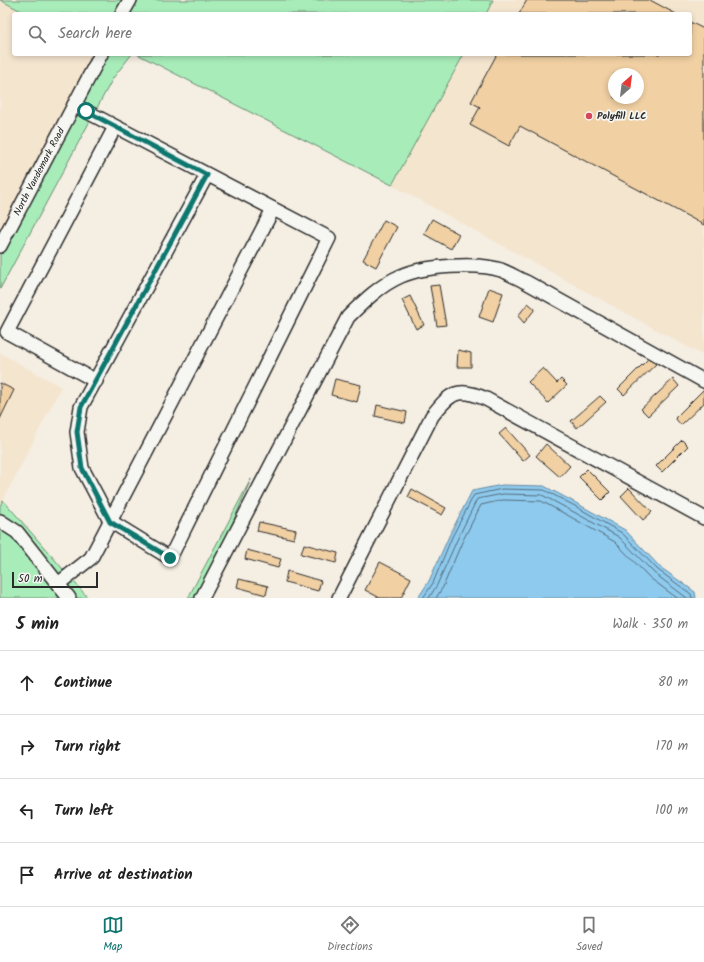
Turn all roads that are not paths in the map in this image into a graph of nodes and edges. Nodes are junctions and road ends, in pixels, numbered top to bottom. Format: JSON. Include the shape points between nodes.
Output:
{"nodes":[{"id":1,"x":130,"y":0,"type":"edge"},
{"id":2,"x":123,"y":12,"type":"edge"},
{"id":3,"x":99,"y":56,"type":"edge"},
{"id":4,"x":74,"y":105,"type":"junction"},
{"id":5,"x":115,"y":126,"type":"junction"},
{"id":6,"x":207,"y":175,"type":"junction"},
{"id":7,"x":273,"y":209,"type":"junction"},
{"id":8,"x":0,"y":246,"type":"edge"},
{"id":9,"x":96,"y":381,"type":"junction"},
{"id":10,"x":704,"y":381,"type":"edge"},
{"id":11,"x":704,"y":518,"type":"edge"},
{"id":12,"x":0,"y":521,"type":"edge"},
{"id":13,"x":110,"y":522,"type":"junction"},
{"id":14,"x":58,"y":584,"type":"junction"},
{"id":15,"x":69,"y":598,"type":"edge"},
{"id":16,"x":202,"y":598,"type":"edge"},
{"id":17,"x":339,"y":598,"type":"edge"}],
"edges":[{"from":1,"to":2,"type":"street"},
{"from":3,"to":4,"type":"street","name":"North Vandemark Road"},
{"from":4,"to":5,"type":"street"},
{"from":4,"to":8,"type":"street","name":"North Vandemark Road"},
{"from":5,"to":6,"type":"street"},
{"from":5,"to":9,"type":"street","via":[[7,332]]},
{"from":6,"to":7,"type":"street"},
{"from":6,"to":9,"type":"street"},
{"from":7,"to":13,"type":"street"},
{"from":7,"to":13,"type":"street","via":[[330,238],[170,558]]},
{"from":9,"to":13,"type":"street","via":[[81,407],[77,432],[82,468]]},
{"from":10,"to":16,"type":"street","via":[[500,269],[470,265],[424,269],[401,276],[379,290],[348,317]]},
{"from":11,"to":17,"type":"street","via":[[486,399],[473,393],[457,392],[444,400],[432,416]]},
{"from":12,"to":14,"type":"street","via":[[17,532]]},
{"from":13,"to":14,"type":"street","via":[[91,558]]},
{"from":14,"to":15,"type":"street"}]}
